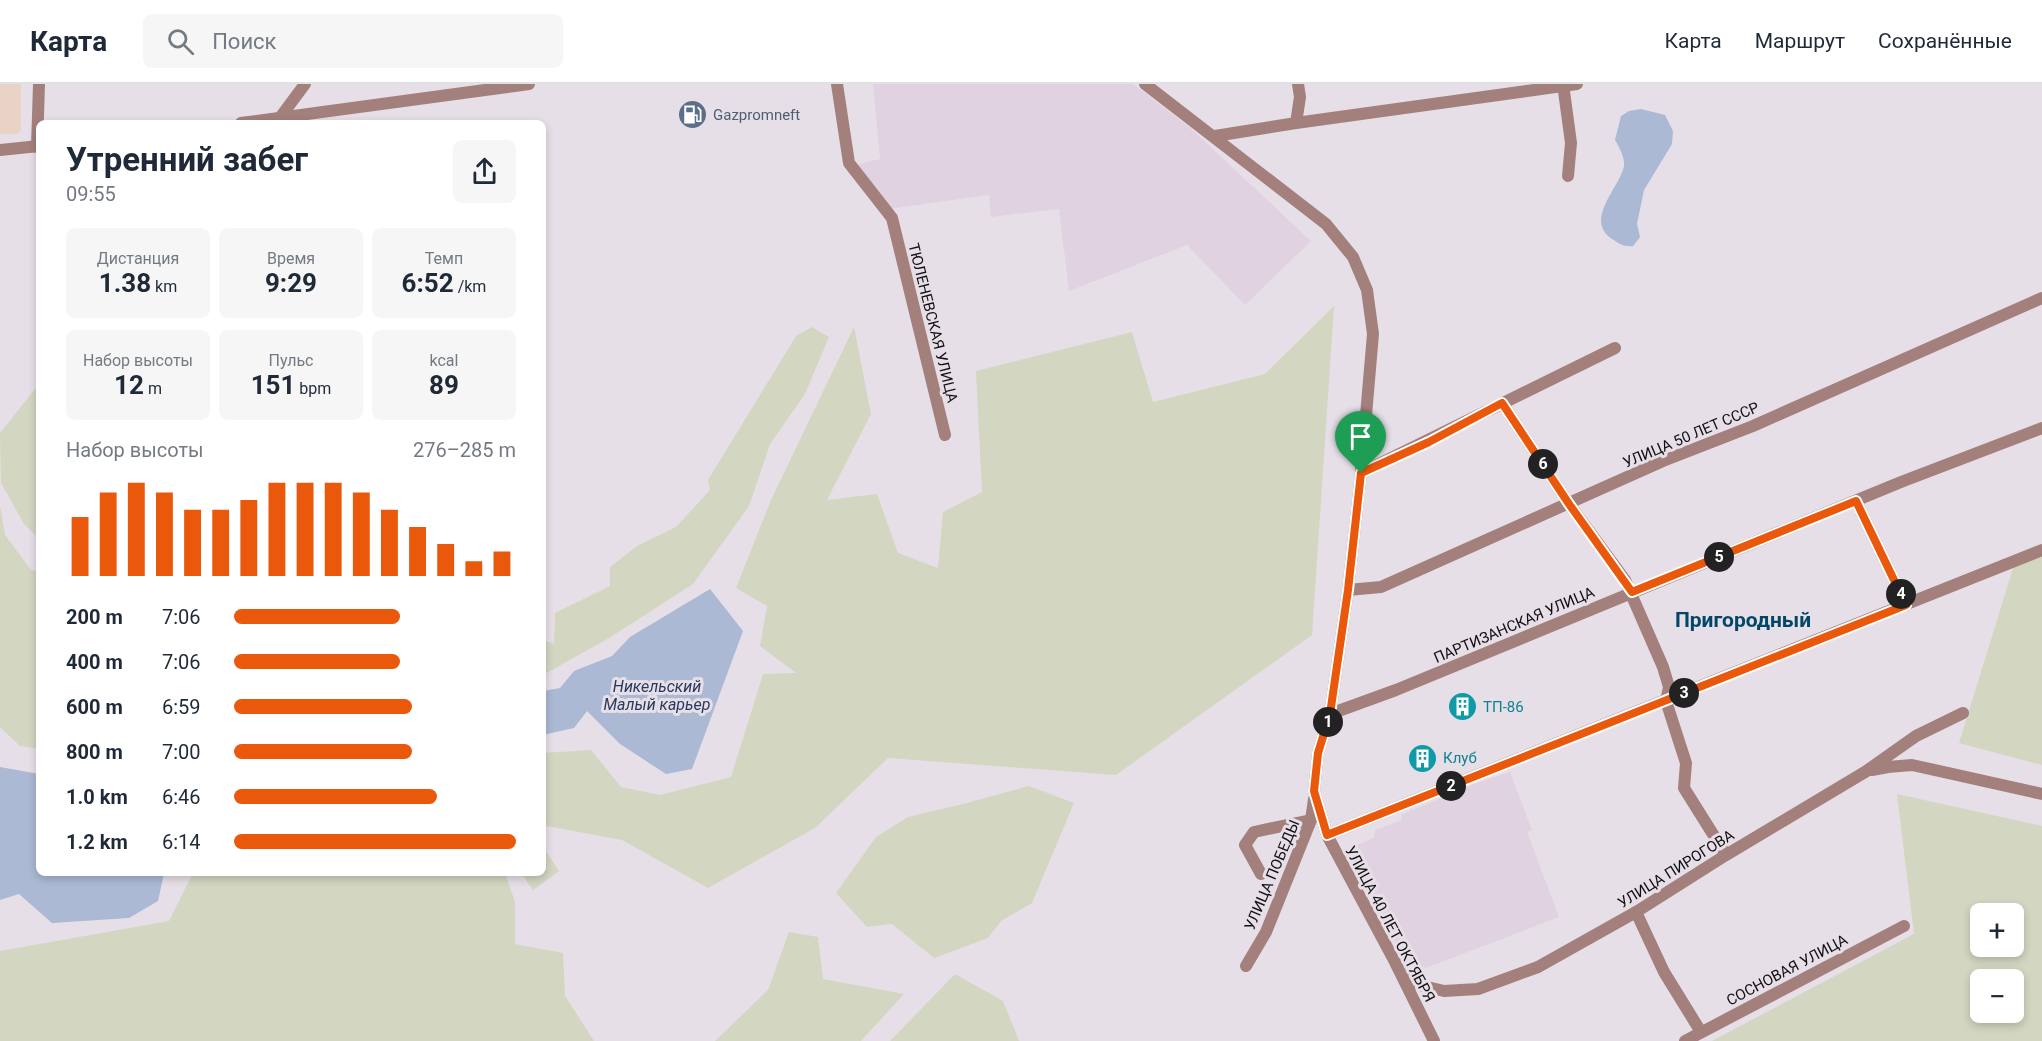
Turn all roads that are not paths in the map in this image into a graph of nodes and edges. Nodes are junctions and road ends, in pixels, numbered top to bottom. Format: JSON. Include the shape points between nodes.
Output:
{"nodes":[{"id":1,"x":39,"y":84,"type":"edge"},
{"id":2,"x":305,"y":84,"type":"edge"},
{"id":3,"x":529,"y":84,"type":"edge"},
{"id":4,"x":837,"y":84,"type":"edge"},
{"id":5,"x":1145,"y":84,"type":"edge"},
{"id":6,"x":1298,"y":84,"type":"edge"},
{"id":7,"x":1576,"y":84,"type":"edge"},
{"id":8,"x":1563,"y":85,"type":"edge"},
{"id":9,"x":279,"y":119,"type":"junction"},
{"id":10,"x":38,"y":120,"type":"edge"},
{"id":11,"x":270,"y":120,"type":"edge"},
{"id":12,"x":1296,"y":123,"type":"junction"},
{"id":13,"x":1215,"y":136,"type":"junction"},
{"id":14,"x":36,"y":147,"type":"edge"},
{"id":15,"x":0,"y":150,"type":"edge"},
{"id":16,"x":1569,"y":176,"type":"dead end"},
{"id":17,"x":2042,"y":298,"type":"edge"},
{"id":18,"x":1615,"y":348,"type":"dead end"},
{"id":19,"x":1502,"y":403,"type":"junction"},
{"id":20,"x":2042,"y":428,"type":"edge"},
{"id":21,"x":945,"y":435,"type":"dead end"},
{"id":22,"x":1361,"y":473,"type":"junction"},
{"id":23,"x":1856,"y":501,"type":"junction"},
{"id":24,"x":1569,"y":504,"type":"junction"},
{"id":25,"x":2042,"y":550,"type":"edge"},
{"id":26,"x":1348,"y":590,"type":"junction"},
{"id":27,"x":1632,"y":592,"type":"junction"},
{"id":28,"x":1906,"y":605,"type":"junction"},
{"id":29,"x":1666,"y":701,"type":"junction"},
{"id":30,"x":1963,"y":713,"type":"dead end"},
{"id":31,"x":1330,"y":714,"type":"junction"},
{"id":32,"x":1865,"y":772,"type":"junction"},
{"id":33,"x":1314,"y":791,"type":"junction"},
{"id":34,"x":2042,"y":794,"type":"edge"},
{"id":35,"x":1311,"y":820,"type":"junction"},
{"id":36,"x":1327,"y":835,"type":"junction"},
{"id":37,"x":1726,"y":855,"type":"junction"},
{"id":38,"x":1261,"y":874,"type":"dead end"},
{"id":39,"x":1636,"y":912,"type":"junction"},
{"id":40,"x":1904,"y":926,"type":"dead end"},
{"id":41,"x":1395,"y":962,"type":"junction"},
{"id":42,"x":1246,"y":966,"type":"dead end"},
{"id":43,"x":1701,"y":1032,"type":"junction"},
{"id":44,"x":1434,"y":1041,"type":"edge"},
{"id":45,"x":1685,"y":1041,"type":"edge"}],
"edges":[{"from":1,"to":10,"type":"street"},
{"from":2,"to":9,"type":"street"},
{"from":3,"to":9,"type":"street"},
{"from":4,"to":21,"type":"street","name":"ТЮЛЕНЕВСКАЯ УЛИЦА","via":[[849,163],[892,218]]},
{"from":5,"to":13,"type":"street","name":"УЛИЦА 40 ЛЕТ ОКТЯБРЯ"},
{"from":6,"to":12,"type":"street"},
{"from":7,"to":8,"type":"street"},
{"from":8,"to":12,"type":"street"},
{"from":8,"to":16,"type":"street","via":[[1571,143]]},
{"from":9,"to":11,"type":"street"},
{"from":12,"to":13,"type":"street"},
{"from":13,"to":22,"type":"street","name":"УЛИЦА 40 ЛЕТ ОКТЯБРЯ","via":[[1326,224],[1353,257],[1367,290],[1373,334]]},
{"from":14,"to":15,"type":"street"},
{"from":17,"to":24,"type":"street","name":"УЛИЦА 50 ЛЕТ СССР"},
{"from":18,"to":19,"type":"street"},
{"from":19,"to":22,"type":"street"},
{"from":19,"to":24,"type":"street"},
{"from":20,"to":23,"type":"street","name":"ПАРТИЗАНСКАЯ УЛИЦА"},
{"from":22,"to":26,"type":"street","name":"УЛИЦА 40 ЛЕТ ОКТЯБРЯ"},
{"from":23,"to":27,"type":"street","name":"ПАРТИЗАНСКАЯ УЛИЦА"},
{"from":23,"to":28,"type":"street"},
{"from":24,"to":26,"type":"street","name":"УЛИЦА 50 ЛЕТ СССР","via":[[1381,587]]},
{"from":24,"to":27,"type":"street"},
{"from":25,"to":28,"type":"street"},
{"from":26,"to":31,"type":"street","name":"УЛИЦА 40 ЛЕТ ОКТЯБРЯ"},
{"from":27,"to":29,"type":"street","via":[[1663,667],[1669,687]]},
{"from":27,"to":31,"type":"street","name":"ПАРТИЗАНСКАЯ УЛИЦА"},
{"from":28,"to":29,"type":"street"},
{"from":29,"to":36,"type":"street"},
{"from":29,"to":37,"type":"street","via":[[1686,763],[1684,788]]},
{"from":30,"to":32,"type":"street","name":"УЛИЦА ПИРОГОВА","via":[[1917,736]]},
{"from":31,"to":33,"type":"street","name":"УЛИЦА 40 ЛЕТ ОКТЯБРЯ","via":[[1318,753]]},
{"from":32,"to":34,"type":"street","via":[[1912,765]]},
{"from":32,"to":37,"type":"street","name":"УЛИЦА ПИРОГОВА"},
{"from":33,"to":35,"type":"street","name":"УЛИЦА ПОБЕДЫ"},
{"from":33,"to":36,"type":"street","name":"УЛИЦА 40 ЛЕТ ОКТЯБРЯ"},
{"from":35,"to":38,"type":"street","via":[[1254,832],[1245,844]]},
{"from":35,"to":42,"type":"street","name":"УЛИЦА ПОБЕДЫ","via":[[1266,932]]},
{"from":36,"to":41,"type":"street","name":"УЛИЦА 40 ЛЕТ ОКТЯБРЯ"},
{"from":37,"to":39,"type":"street","name":"УЛИЦА ПИРОГОВА"},
{"from":39,"to":41,"type":"street","name":"УЛИЦА ПИРОГОВА","via":[[1538,967],[1478,989],[1444,991],[1419,985]]},
{"from":39,"to":43,"type":"street","via":[[1664,972]]},
{"from":40,"to":43,"type":"street","name":"СОСНОВАЯ УЛИЦА"},
{"from":41,"to":44,"type":"street","name":"УЛИЦА 40 ЛЕТ ОКТЯБРЯ"},
{"from":43,"to":45,"type":"street","name":"СОСНОВАЯ УЛИЦА"}]}
